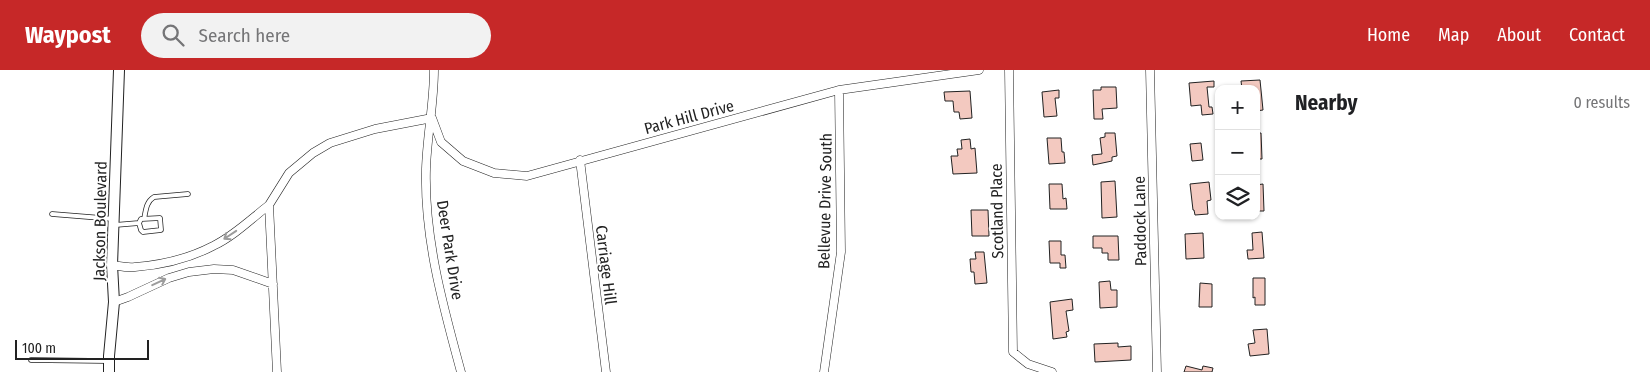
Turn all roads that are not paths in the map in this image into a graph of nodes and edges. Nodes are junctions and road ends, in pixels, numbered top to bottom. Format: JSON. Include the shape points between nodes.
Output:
{"nodes":[{"id":1,"x":119,"y":70,"type":"edge"},
{"id":2,"x":434,"y":70,"type":"edge"},
{"id":3,"x":979,"y":70,"type":"edge"},
{"id":4,"x":1009,"y":70,"type":"edge"},
{"id":5,"x":1150,"y":70,"type":"edge"},
{"id":6,"x":839,"y":90,"type":"junction"},
{"id":7,"x":432,"y":118,"type":"junction"},
{"id":8,"x":580,"y":160,"type":"junction"},
{"id":9,"x":188,"y":194,"type":"dead end"},
{"id":10,"x":268,"y":205,"type":"junction"},
{"id":11,"x":52,"y":214,"type":"dead end"},
{"id":12,"x":144,"y":219,"type":"junction"},
{"id":13,"x":113,"y":222,"type":"junction"},
{"id":14,"x":140,"y":223,"type":"junction"},
{"id":15,"x":112,"y":265,"type":"junction"},
{"id":16,"x":272,"y":284,"type":"junction"},
{"id":17,"x":114,"y":302,"type":"junction"},
{"id":18,"x":31,"y":360,"type":"dead end"},
{"id":19,"x":109,"y":361,"type":"junction"},
{"id":20,"x":109,"y":372,"type":"edge"},
{"id":21,"x":277,"y":372,"type":"edge"},
{"id":22,"x":461,"y":372,"type":"edge"},
{"id":23,"x":606,"y":372,"type":"edge"},
{"id":24,"x":824,"y":372,"type":"edge"},
{"id":25,"x":1052,"y":372,"type":"edge"},
{"id":26,"x":1157,"y":372,"type":"edge"}],
"edges":[{"from":1,"to":13,"type":"street","name":"Jackson Boulevard"},
{"from":2,"to":7,"type":"street","name":"Deer Park Drive"},
{"from":3,"to":6,"type":"street","name":"Park Hill Drive"},
{"from":4,"to":25,"type":"street","name":"Scotland Place","via":[[1013,352],[1028,364]]},
{"from":5,"to":26,"type":"street","name":"Paddock Lane"},
{"from":6,"to":8,"type":"street","name":"Park Hill Drive"},
{"from":6,"to":24,"type":"street","name":"Bellevue Drive South","via":[[842,252]]},
{"from":7,"to":8,"type":"street","name":"Park Hill Drive","via":[[441,142],[463,161],[494,173],[527,176]]},
{"from":7,"to":10,"type":"street","via":[[376,129],[330,143],[313,152],[289,173]]},
{"from":7,"to":22,"type":"street","name":"Deer Park Drive","via":[[426,169],[428,220],[436,273]]},
{"from":8,"to":23,"type":"street","name":"Carriage Hill"},
{"from":9,"to":12,"type":"lane","via":[[154,197],[146,205]]},
{"from":10,"to":15,"type":"street","one_way":true,"via":[[241,228],[196,254],[133,267]]},
{"from":10,"to":16,"type":"street"},
{"from":11,"to":13,"type":"lane"},
{"from":12,"to":14,"type":"lane"},
{"from":12,"to":14,"type":"lane","via":[[160,218],[161,230],[143,232]]},
{"from":13,"to":14,"type":"lane"},
{"from":13,"to":15,"type":"street","name":"Jackson Boulevard"},
{"from":15,"to":17,"type":"street","name":"Jackson Boulevard"},
{"from":17,"to":16,"type":"street","one_way":true,"via":[[170,278],[214,269],[234,270]]},
{"from":16,"to":21,"type":"street"},
{"from":17,"to":19,"type":"street","name":"Jackson Boulevard"},
{"from":18,"to":19,"type":"lane"},
{"from":19,"to":20,"type":"street","name":"Jackson Boulevard"}]}
